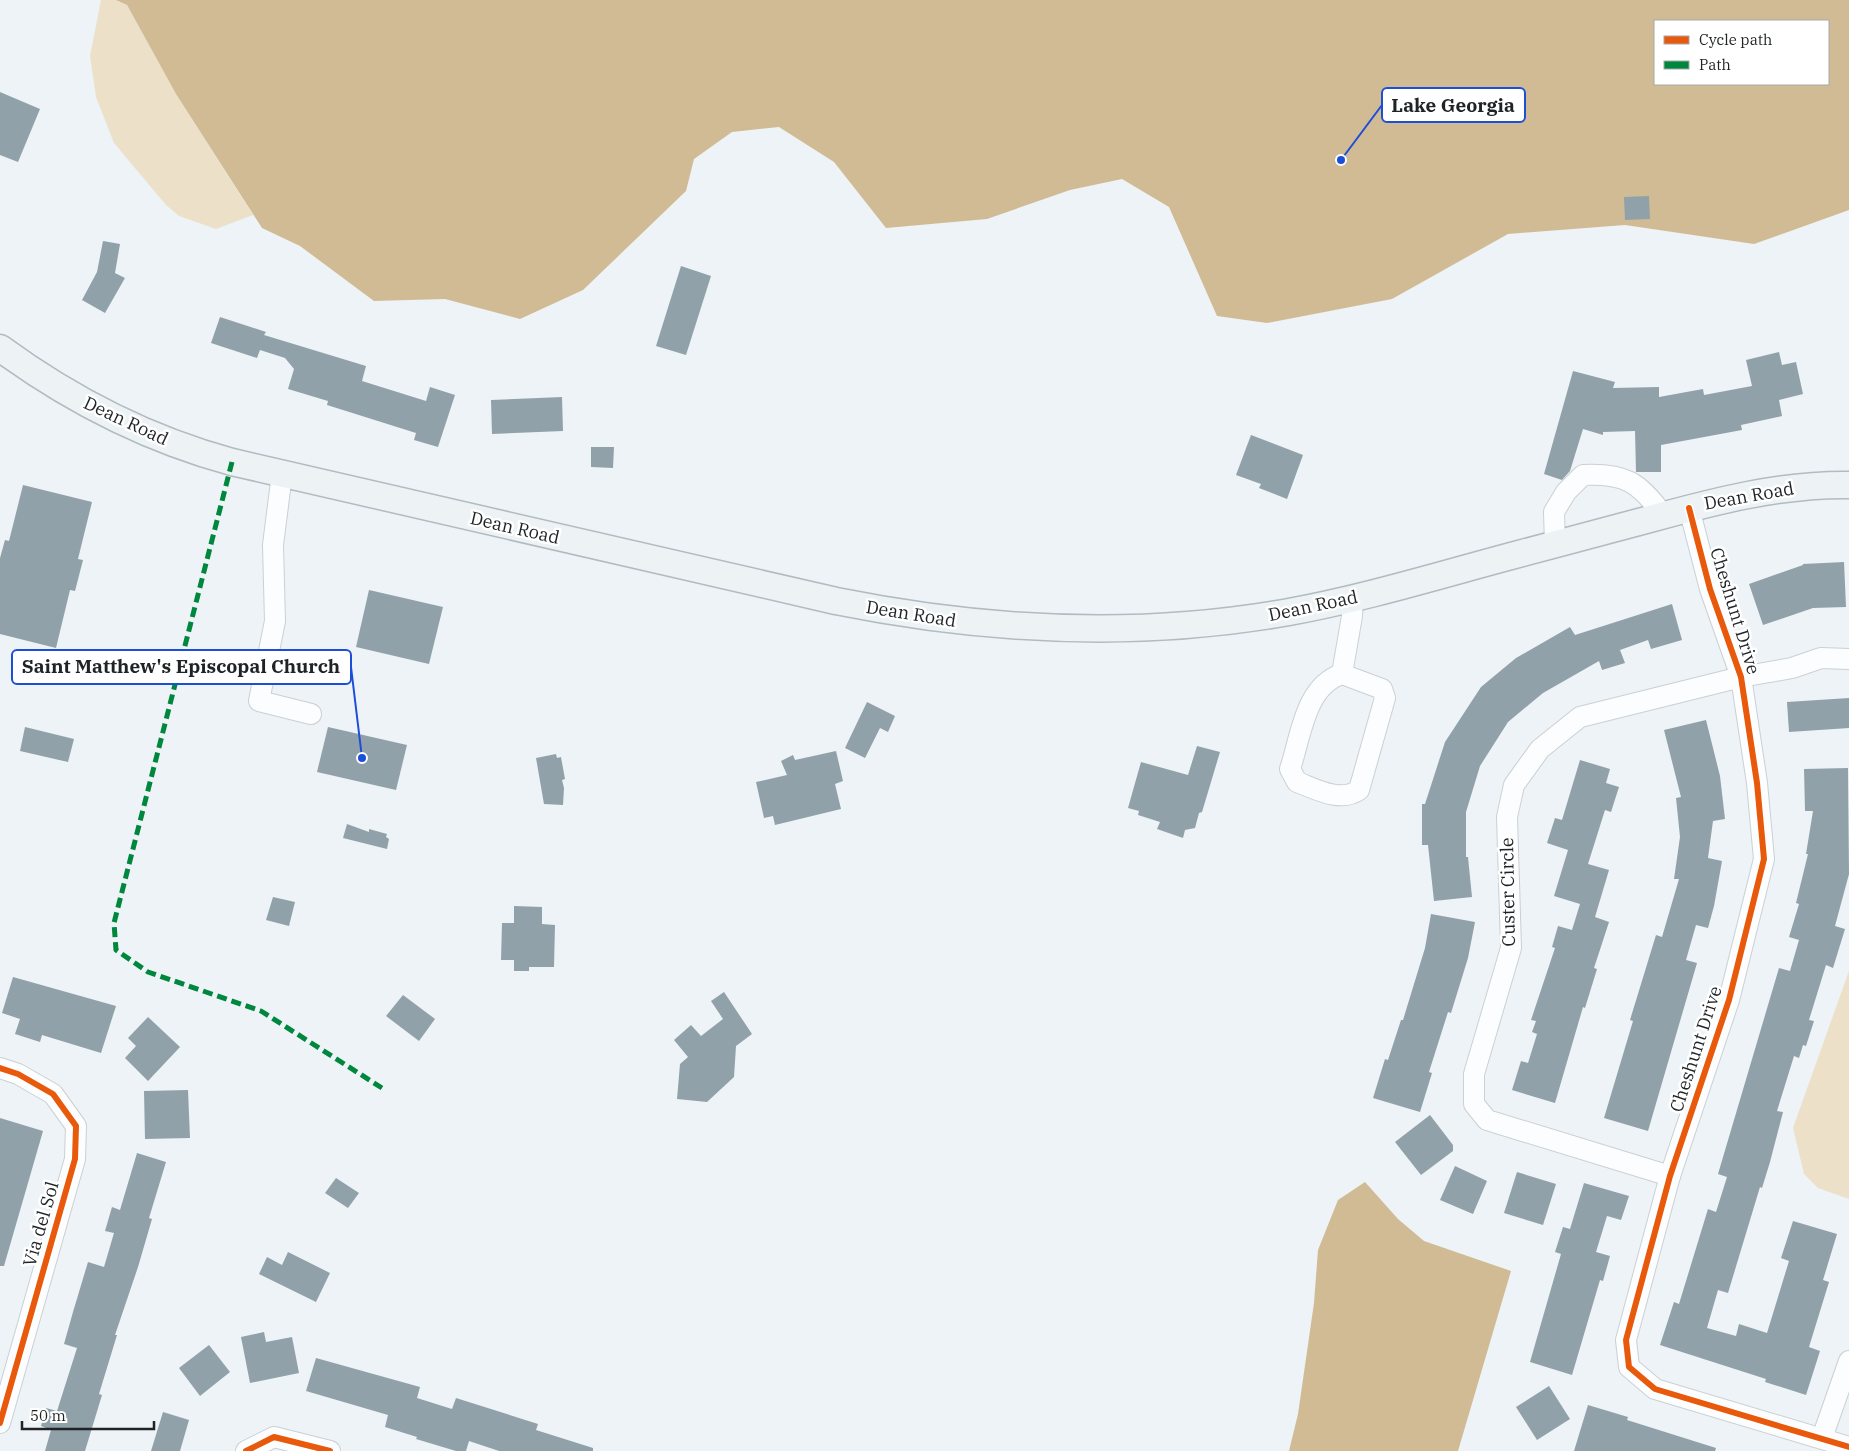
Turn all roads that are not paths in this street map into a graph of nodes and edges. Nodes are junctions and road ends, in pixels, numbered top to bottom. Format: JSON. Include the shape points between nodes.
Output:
{"nodes":[{"id":1,"x":0,"y":348,"type":"edge"},
{"id":2,"x":282,"y":474,"type":"junction"},
{"id":3,"x":1849,"y":485,"type":"edge"},
{"id":4,"x":1689,"y":508,"type":"junction"},
{"id":5,"x":1663,"y":515,"type":"junction"},
{"id":6,"x":1555,"y":544,"type":"junction"},
{"id":7,"x":1353,"y":598,"type":"junction"},
{"id":8,"x":1849,"y":659,"type":"edge"},
{"id":9,"x":1342,"y":674,"type":"junction"},
{"id":10,"x":1741,"y":677,"type":"junction"},
{"id":11,"x":311,"y":714,"type":"dead end"},
{"id":12,"x":0,"y":1068,"type":"edge"},
{"id":13,"x":1670,"y":1176,"type":"junction"},
{"id":14,"x":1849,"y":1361,"type":"edge"},
{"id":15,"x":0,"y":1423,"type":"edge"},
{"id":16,"x":1822,"y":1438,"type":"junction"},
{"id":17,"x":1849,"y":1447,"type":"edge"},
{"id":18,"x":246,"y":1451,"type":"edge"},
{"id":19,"x":330,"y":1451,"type":"edge"}],
"edges":[{"from":1,"to":2,"type":"main road","name":"Dean Road","via":[[64,391],[124,423],[200,453]]},
{"from":2,"to":7,"type":"main road","name":"Dean Road","via":[[827,599],[936,619],[1039,628],[1154,627],[1250,618]]},
{"from":2,"to":11,"type":"street","via":[[273,545],[274,621],[259,700]]},
{"from":3,"to":4,"type":"main road","name":"Dean Road","via":[[1781,489]]},
{"from":4,"to":5,"type":"main road","name":"Dean Road"},
{"from":4,"to":10,"type":"street","name":"Cheshunt Drive","via":[[1710,589]]},
{"from":5,"to":6,"type":"main road","name":"Dean Road"},
{"from":5,"to":6,"type":"street","via":[[1647,493],[1632,480],[1606,474],[1583,475],[1566,492],[1554,512]]},
{"from":6,"to":7,"type":"main road","name":"Dean Road"},
{"from":7,"to":9,"type":"street"},
{"from":8,"to":10,"type":"street","name":"Custer Circle","via":[[1821,658],[1792,668]]},
{"from":9,"to":9,"type":"street","via":[[1330,678],[1312,697],[1290,769],[1296,782],[1339,796],[1351,796],[1359,790],[1385,698],[1382,690]]},
{"from":10,"to":13,"type":"street","name":"Cheshunt Drive","via":[[1757,783],[1764,859],[1729,1000]]},
{"from":10,"to":13,"type":"street","name":"Custer Circle","via":[[1580,717],[1540,749],[1514,785],[1507,817],[1511,948],[1474,1074],[1474,1104],[1488,1120]]},
{"from":12,"to":15,"type":"street","name":"Via del Sol","via":[[54,1094],[76,1126],[75,1159]]},
{"from":13,"to":16,"type":"street","name":"Cheshunt Drive","via":[[1626,1340],[1630,1367],[1655,1389]]},
{"from":14,"to":16,"type":"street"},
{"from":16,"to":17,"type":"street","name":"Cheshunt Drive"},
{"from":18,"to":19,"type":"street","via":[[274,1437]]}]}
